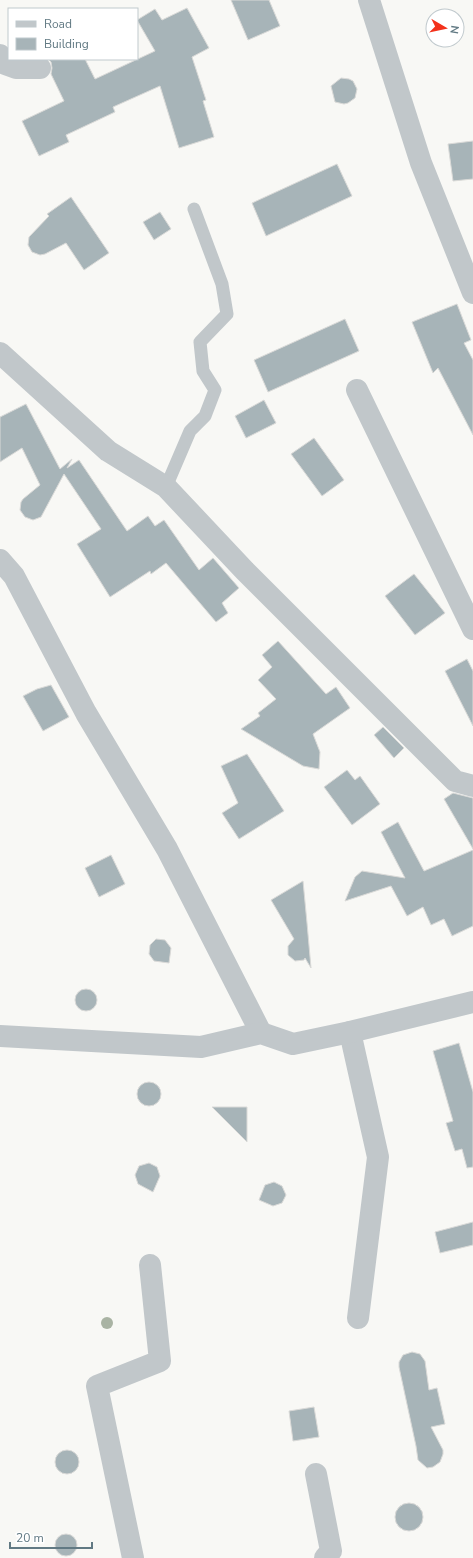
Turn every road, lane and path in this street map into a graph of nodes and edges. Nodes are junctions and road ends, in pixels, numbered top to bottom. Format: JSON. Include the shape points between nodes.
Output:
{"nodes":[{"id":1,"x":369,"y":0,"type":"edge"},
{"id":2,"x":0,"y":54,"type":"edge"},
{"id":3,"x":40,"y":68,"type":"dead end"},
{"id":4,"x":194,"y":209,"type":"dead end"},
{"id":5,"x":473,"y":293,"type":"edge"},
{"id":6,"x":0,"y":353,"type":"edge"},
{"id":7,"x":357,"y":390,"type":"dead end"},
{"id":8,"x":166,"y":487,"type":"junction"},
{"id":9,"x":0,"y":560,"type":"edge"},
{"id":10,"x":473,"y":629,"type":"edge"},
{"id":11,"x":473,"y":786,"type":"edge"},
{"id":12,"x":473,"y":1002,"type":"edge"},
{"id":13,"x":350,"y":1032,"type":"junction"},
{"id":14,"x":261,"y":1033,"type":"junction"},
{"id":15,"x":0,"y":1036,"type":"edge"},
{"id":16,"x":150,"y":1265,"type":"dead end"},
{"id":17,"x":358,"y":1318,"type":"dead end"},
{"id":18,"x":316,"y":1474,"type":"dead end"},
{"id":19,"x":133,"y":1558,"type":"edge"},
{"id":20,"x":325,"y":1558,"type":"edge"}],
"edges":[{"from":1,"to":5,"type":"street","via":[[421,163]]},
{"from":2,"to":3,"type":"street","via":[[5,64],[10,66]]},
{"from":4,"to":8,"type":"lane","via":[[222,284],[227,314],[200,342],[203,371],[215,390],[205,416],[190,431]]},
{"from":6,"to":8,"type":"street","via":[[108,451]]},
{"from":7,"to":10,"type":"street"},
{"from":8,"to":11,"type":"street","via":[[245,570],[455,780]]},
{"from":9,"to":14,"type":"street","via":[[14,576],[86,713],[167,849]]},
{"from":12,"to":13,"type":"street"},
{"from":13,"to":14,"type":"street","via":[[293,1044]]},
{"from":13,"to":17,"type":"street","via":[[378,1157]]},
{"from":14,"to":15,"type":"street","via":[[201,1047]]},
{"from":16,"to":19,"type":"street","via":[[160,1361],[97,1386]]},
{"from":18,"to":20,"type":"street","via":[[331,1551]]}]}
